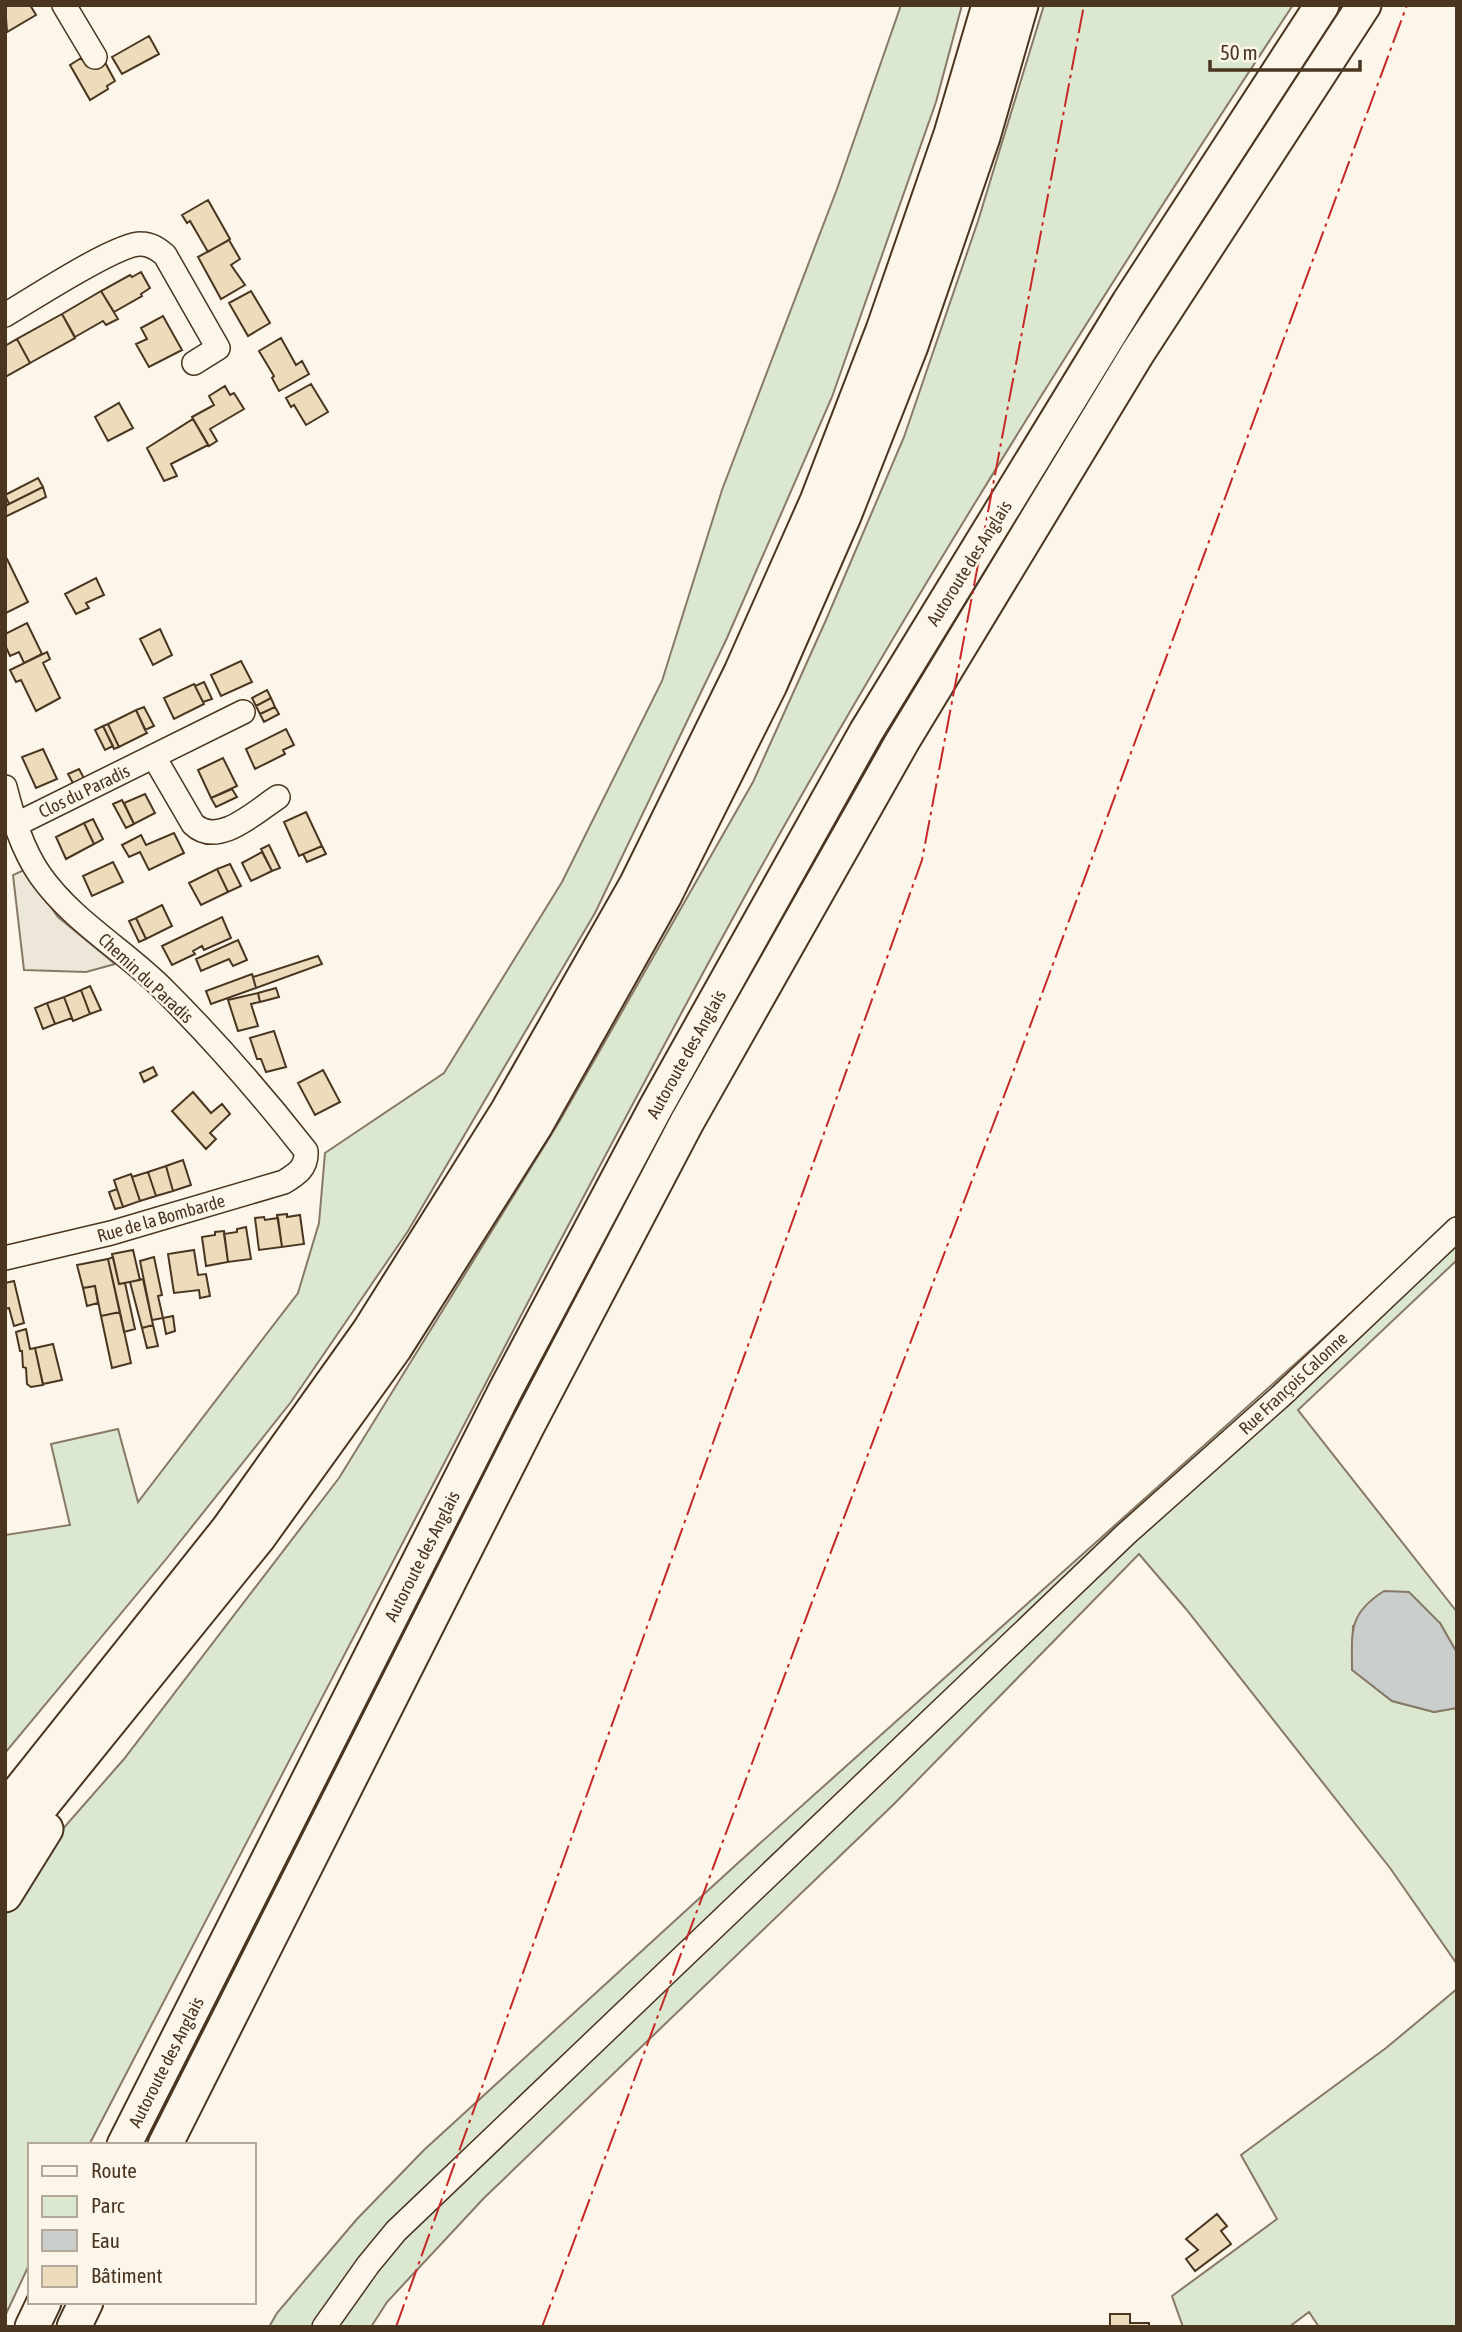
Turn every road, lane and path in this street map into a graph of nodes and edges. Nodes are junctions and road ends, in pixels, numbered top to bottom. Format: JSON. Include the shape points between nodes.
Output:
{"nodes":[{"id":1,"x":64,"y":5,"type":"edge"},
{"id":2,"x":989,"y":5,"type":"edge"},
{"id":3,"x":1021,"y":5,"type":"edge"},
{"id":4,"x":1322,"y":5,"type":"edge"},
{"id":5,"x":1364,"y":5,"type":"edge"},
{"id":6,"x":95,"y":57,"type":"dead end"},
{"id":7,"x":5,"y":315,"type":"edge"},
{"id":8,"x":194,"y":363,"type":"dead end"},
{"id":9,"x":243,"y":712,"type":"dead end"},
{"id":10,"x":154,"y":757,"type":"junction"},
{"id":11,"x":5,"y":787,"type":"edge"},
{"id":12,"x":278,"y":797,"type":"dead end"},
{"id":13,"x":15,"y":825,"type":"junction"},
{"id":14,"x":306,"y":1158,"type":"joint"},
{"id":15,"x":1457,"y":1229,"type":"edge"},
{"id":16,"x":5,"y":1258,"type":"edge"},
{"id":17,"x":77,"y":1741,"type":"junction"},
{"id":18,"x":5,"y":1783,"type":"edge"},
{"id":19,"x":5,"y":1810,"type":"edge"},
{"id":20,"x":5,"y":1851,"type":"edge"},
{"id":21,"x":5,"y":1895,"type":"edge"},
{"id":22,"x":125,"y":2143,"type":"edge"},
{"id":23,"x":167,"y":2143,"type":"edge"},
{"id":24,"x":43,"y":2304,"type":"edge"},
{"id":25,"x":85,"y":2304,"type":"edge"},
{"id":26,"x":32,"y":2327,"type":"edge"},
{"id":27,"x":74,"y":2327,"type":"edge"},
{"id":28,"x":324,"y":2327,"type":"edge"}],
"edges":[{"from":1,"to":6,"type":"street"},
{"from":2,"to":17,"type":"highway","via":[[951,134],[817,501],[741,672],[636,885],[508,1110],[369,1331]]},
{"from":3,"to":17,"type":"highway","via":[[983,137],[925,307],[844,516],[770,685],[664,897],[536,1125],[395,1348],[259,1537]]},
{"from":4,"to":22,"type":"highway","name":"Autoroute des Anglais","via":[[1129,302],[852,756],[656,1107],[506,1389]]},
{"from":5,"to":23,"type":"highway","name":"Autoroute des Anglais","via":[[1137,354],[916,719],[694,1110],[521,1440]]},
{"from":7,"to":8,"type":"street","via":[[118,249],[152,246],[165,256],[218,348]]},
{"from":9,"to":10,"type":"street","name":"Clos du Paradis"},
{"from":10,"to":12,"type":"street","via":[[200,831],[224,831]]},
{"from":10,"to":13,"type":"street","name":"Clos du Paradis"},
{"from":11,"to":13,"type":"street","name":"Chemin du Paradis"},
{"from":13,"to":14,"type":"street","name":"Chemin du Paradis","via":[[40,874],[59,898],[164,990],[265,1100],[306,1151]]},
{"from":14,"to":16,"type":"street","name":"Rue de la Bombarde","via":[[299,1172],[284,1182],[111,1233]]},
{"from":15,"to":28,"type":"street","name":"Rue François Calonne","via":[[1126,1534],[396,2231]]},
{"from":17,"to":18,"type":"highway","via":[[26,1760]]},
{"from":17,"to":19,"type":"highway"},
{"from":17,"to":20,"type":"highway"},
{"from":17,"to":21,"type":"highway","via":[[58,1810]]},
{"from":24,"to":26,"type":"highway"},
{"from":25,"to":27,"type":"highway"}]}
